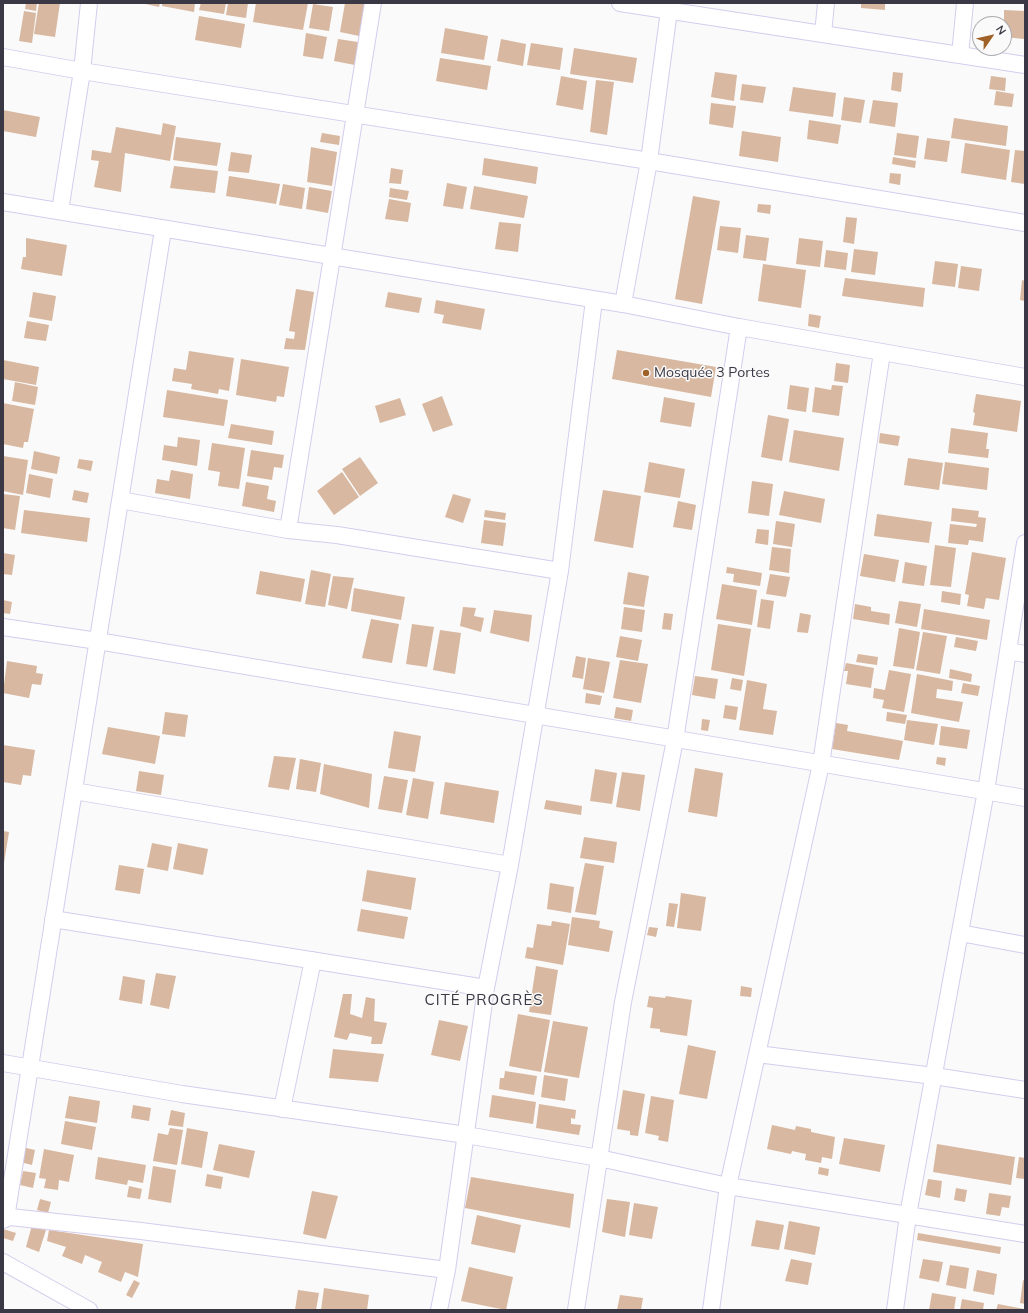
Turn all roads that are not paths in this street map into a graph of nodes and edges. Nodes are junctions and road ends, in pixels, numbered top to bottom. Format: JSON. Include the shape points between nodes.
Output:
{"nodes":[{"id":1,"x":89,"y":3,"type":"edge"},
{"id":2,"x":373,"y":3,"type":"edge"},
{"id":3,"x":620,"y":3,"type":"edge"},
{"id":4,"x":826,"y":3,"type":"edge"},
{"id":5,"x":965,"y":3,"type":"edge"},
{"id":6,"x":669,"y":7,"type":"edge"},
{"id":7,"x":823,"y":34,"type":"junction"},
{"id":8,"x":960,"y":55,"type":"junction"},
{"id":9,"x":3,"y":57,"type":"edge"},
{"id":10,"x":1025,"y":65,"type":"edge"},
{"id":11,"x":82,"y":71,"type":"junction"},
{"id":12,"x":355,"y":115,"type":"junction"},
{"id":13,"x":649,"y":161,"type":"junction"},
{"id":14,"x":3,"y":202,"type":"edge"},
{"id":15,"x":60,"y":211,"type":"junction"},
{"id":16,"x":1025,"y":223,"type":"edge"},
{"id":17,"x":163,"y":230,"type":"junction"},
{"id":18,"x":332,"y":257,"type":"junction"},
{"id":19,"x":594,"y":300,"type":"junction"},
{"id":20,"x":623,"y":304,"type":"junction"},
{"id":21,"x":739,"y":327,"type":"junction"},
{"id":22,"x":882,"y":352,"type":"junction"},
{"id":23,"x":1025,"y":377,"type":"edge"},
{"id":24,"x":120,"y":500,"type":"junction"},
{"id":25,"x":288,"y":530,"type":"junction"},
{"id":26,"x":1025,"y":543,"type":"edge"},
{"id":27,"x":560,"y":572,"type":"junction"},
{"id":28,"x":3,"y":627,"type":"edge"},
{"id":29,"x":98,"y":641,"type":"junction"},
{"id":30,"x":1008,"y":651,"type":"junction"},
{"id":31,"x":1025,"y":654,"type":"edge"},
{"id":32,"x":537,"y":716,"type":"junction"},
{"id":33,"x":675,"y":740,"type":"junction"},
{"id":34,"x":821,"y":764,"type":"junction"},
{"id":35,"x":74,"y":791,"type":"junction"},
{"id":36,"x":986,"y":791,"type":"junction"},
{"id":37,"x":1025,"y":798,"type":"edge"},
{"id":38,"x":510,"y":865,"type":"junction"},
{"id":39,"x":53,"y":919,"type":"junction"},
{"id":40,"x":960,"y":933,"type":"junction"},
{"id":41,"x":1025,"y":945,"type":"edge"},
{"id":42,"x":313,"y":960,"type":"junction"},
{"id":43,"x":486,"y":988,"type":"junction"},
{"id":44,"x":757,"y":1054,"type":"junction"},
{"id":45,"x":3,"y":1063,"type":"edge"},
{"id":46,"x":30,"y":1068,"type":"junction"},
{"id":47,"x":934,"y":1076,"type":"junction"},
{"id":48,"x":1025,"y":1090,"type":"edge"},
{"id":49,"x":282,"y":1109,"type":"junction"},
{"id":50,"x":466,"y":1135,"type":"junction"},
{"id":51,"x":599,"y":1158,"type":"junction"},
{"id":52,"x":728,"y":1186,"type":"junction"},
{"id":53,"x":908,"y":1215,"type":"junction"},
{"id":54,"x":4,"y":1219,"type":"edge"},
{"id":55,"x":1025,"y":1234,"type":"edge"},
{"id":56,"x":3,"y":1262,"type":"edge"},
{"id":57,"x":446,"y":1270,"type":"junction"},
{"id":58,"x":89,"y":1310,"type":"edge"},
{"id":59,"x":439,"y":1310,"type":"edge"},
{"id":60,"x":576,"y":1310,"type":"edge"},
{"id":61,"x":711,"y":1310,"type":"edge"},
{"id":62,"x":895,"y":1310,"type":"edge"}],
"edges":[{"from":1,"to":11,"type":"street"},
{"from":2,"to":12,"type":"street"},
{"from":3,"to":6,"type":"street"},
{"from":4,"to":7,"type":"street"},
{"from":5,"to":8,"type":"street"},
{"from":6,"to":7,"type":"street"},
{"from":6,"to":13,"type":"street"},
{"from":7,"to":8,"type":"street"},
{"from":8,"to":10,"type":"street"},
{"from":9,"to":11,"type":"street"},
{"from":11,"to":12,"type":"street"},
{"from":11,"to":15,"type":"street"},
{"from":12,"to":13,"type":"street"},
{"from":12,"to":18,"type":"street"},
{"from":13,"to":16,"type":"street"},
{"from":13,"to":20,"type":"street"},
{"from":14,"to":15,"type":"street"},
{"from":15,"to":17,"type":"street"},
{"from":17,"to":18,"type":"street"},
{"from":17,"to":24,"type":"street"},
{"from":18,"to":19,"type":"street"},
{"from":18,"to":25,"type":"street"},
{"from":19,"to":20,"type":"street"},
{"from":19,"to":27,"type":"street"},
{"from":20,"to":21,"type":"street"},
{"from":21,"to":22,"type":"street"},
{"from":21,"to":33,"type":"street"},
{"from":22,"to":23,"type":"street"},
{"from":22,"to":34,"type":"street"},
{"from":24,"to":25,"type":"street"},
{"from":24,"to":29,"type":"street"},
{"from":25,"to":27,"type":"street","via":[[337,535]]},
{"from":26,"to":30,"type":"street"},
{"from":27,"to":32,"type":"street"},
{"from":28,"to":29,"type":"street"},
{"from":29,"to":32,"type":"street"},
{"from":29,"to":35,"type":"street"},
{"from":30,"to":31,"type":"street"},
{"from":30,"to":36,"type":"street"},
{"from":32,"to":33,"type":"street"},
{"from":32,"to":38,"type":"street"},
{"from":33,"to":34,"type":"street"},
{"from":33,"to":51,"type":"street","via":[[623,1002]]},
{"from":34,"to":36,"type":"street"},
{"from":34,"to":44,"type":"street"},
{"from":35,"to":38,"type":"street"},
{"from":35,"to":39,"type":"street"},
{"from":36,"to":37,"type":"street"},
{"from":36,"to":40,"type":"street"},
{"from":38,"to":43,"type":"street"},
{"from":39,"to":42,"type":"street"},
{"from":39,"to":46,"type":"street"},
{"from":40,"to":41,"type":"street"},
{"from":40,"to":47,"type":"street"},
{"from":42,"to":43,"type":"street"},
{"from":42,"to":49,"type":"street"},
{"from":43,"to":50,"type":"street"},
{"from":44,"to":47,"type":"street"},
{"from":44,"to":52,"type":"street"},
{"from":45,"to":46,"type":"street"},
{"from":46,"to":49,"type":"street"},
{"from":46,"to":54,"type":"street"},
{"from":47,"to":48,"type":"street"},
{"from":47,"to":53,"type":"street"},
{"from":49,"to":50,"type":"street"},
{"from":50,"to":51,"type":"street"},
{"from":50,"to":57,"type":"street"},
{"from":51,"to":52,"type":"street"},
{"from":51,"to":60,"type":"street"},
{"from":52,"to":53,"type":"street"},
{"from":52,"to":61,"type":"street"},
{"from":53,"to":55,"type":"street"},
{"from":53,"to":62,"type":"street"},
{"from":54,"to":57,"type":"street","via":[[141,1231]]},
{"from":56,"to":58,"type":"street"},
{"from":57,"to":59,"type":"street"}]}
